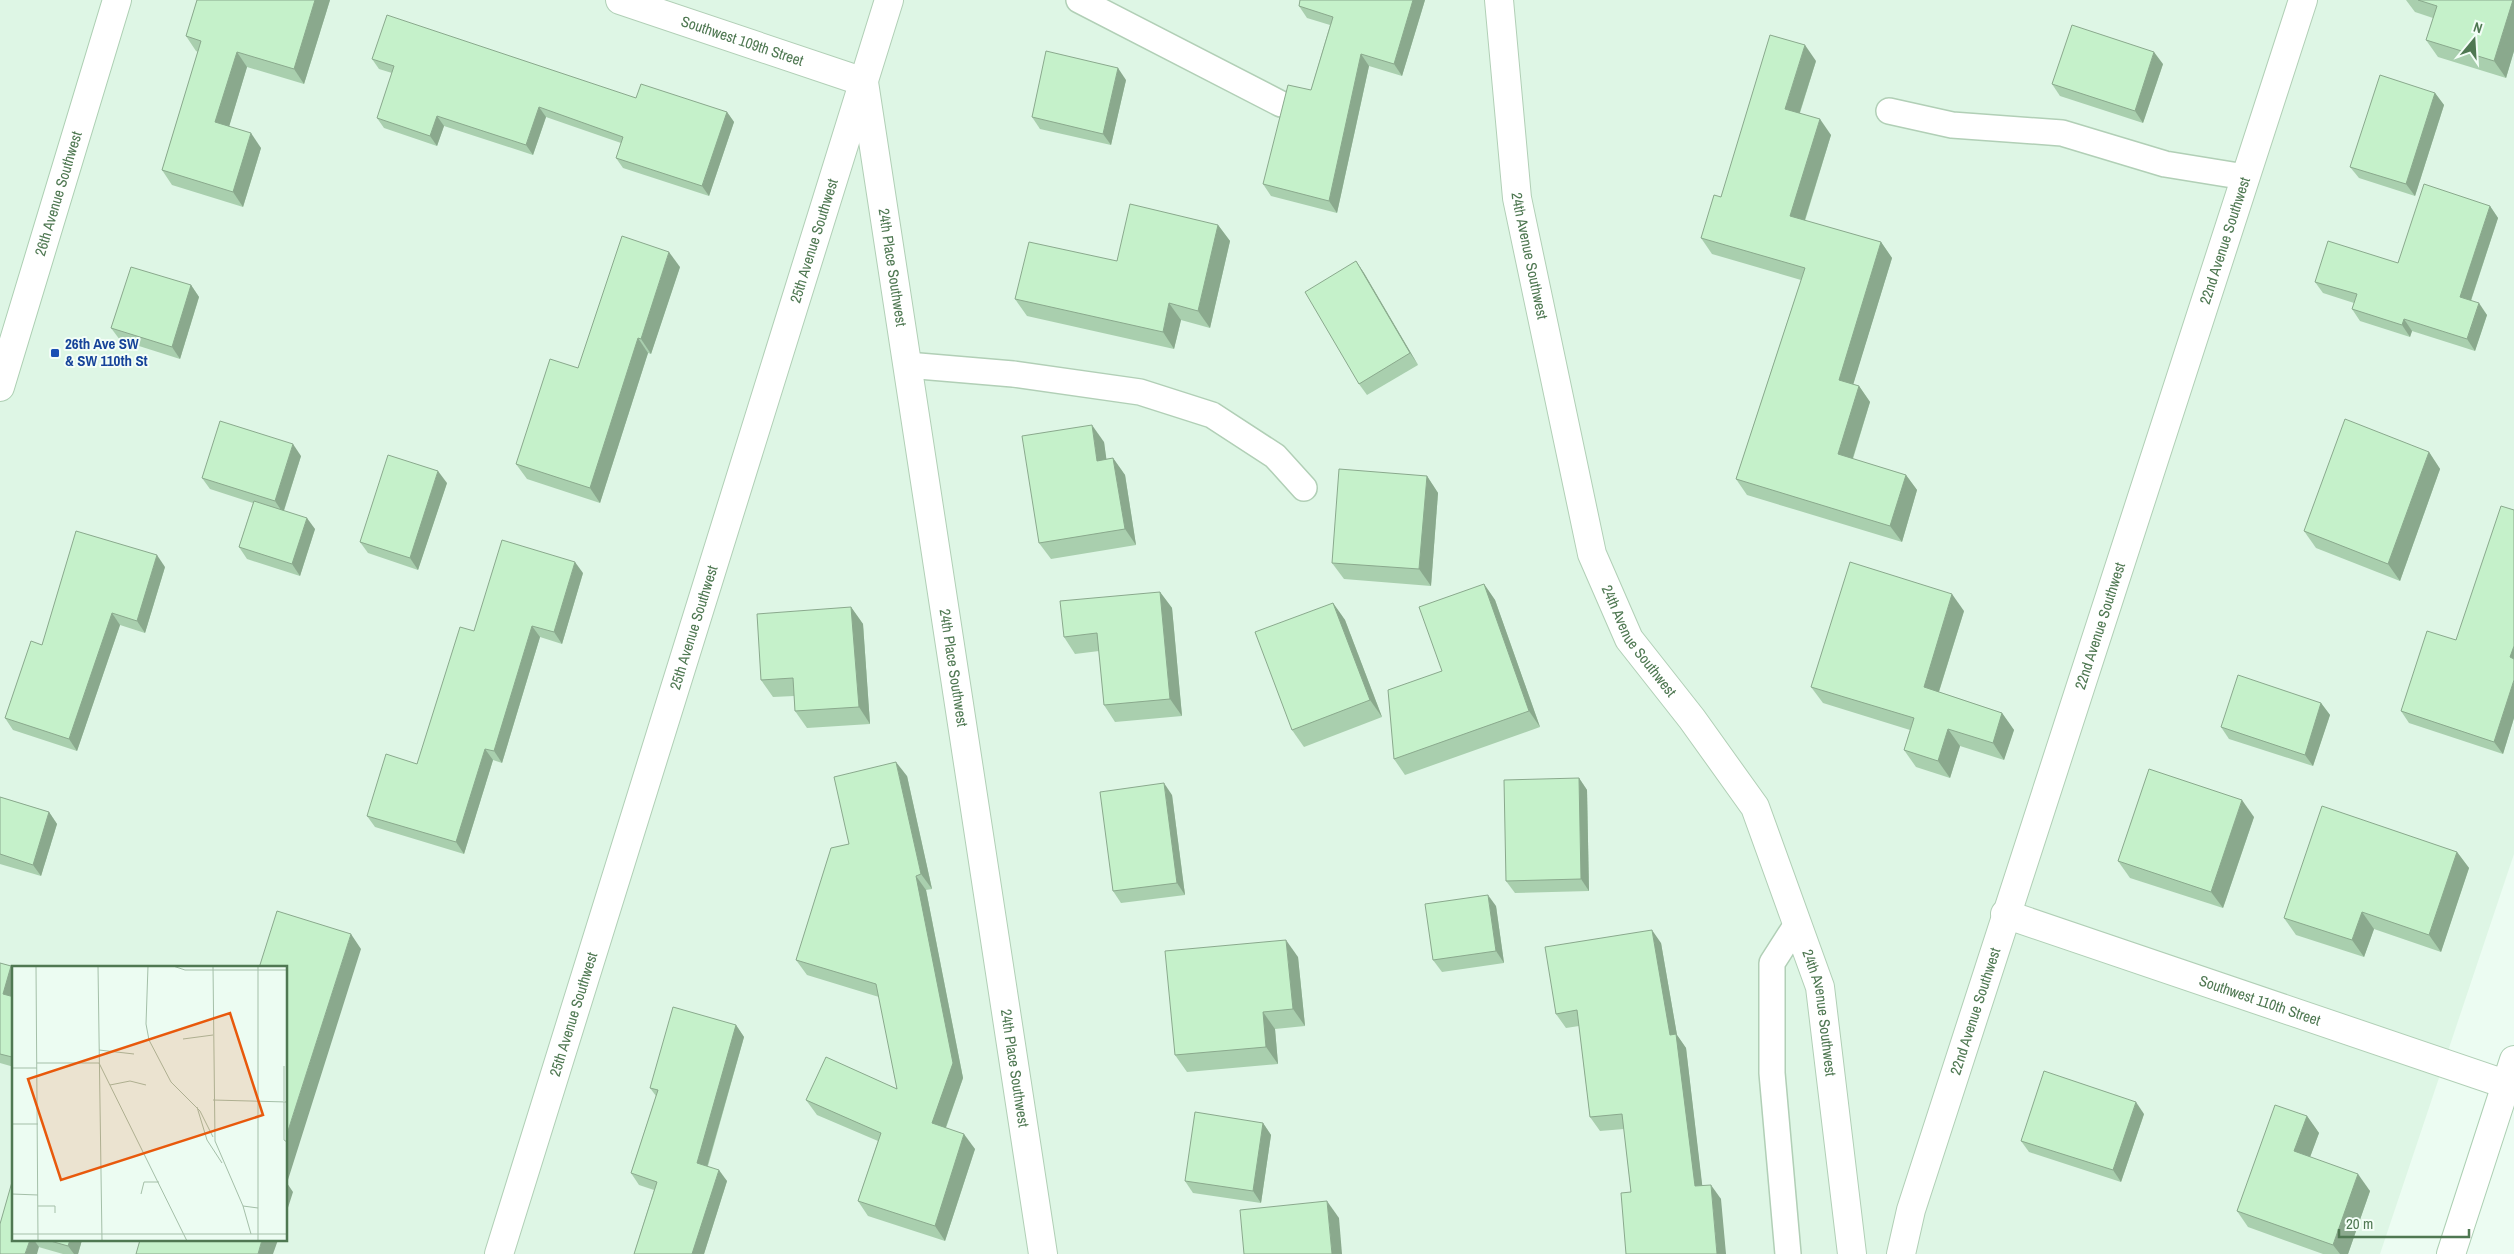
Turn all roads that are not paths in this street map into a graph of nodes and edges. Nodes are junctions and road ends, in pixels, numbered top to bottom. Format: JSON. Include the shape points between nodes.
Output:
{"nodes":[{"id":1,"x":117,"y":0,"type":"edge"},
{"id":2,"x":620,"y":0,"type":"edge"},
{"id":3,"x":888,"y":0,"type":"edge"},
{"id":4,"x":1079,"y":0,"type":"edge"},
{"id":5,"x":1499,"y":0,"type":"edge"},
{"id":6,"x":2303,"y":0,"type":"edge"},
{"id":7,"x":864,"y":82,"type":"junction"},
{"id":8,"x":1281,"y":104,"type":"edge"},
{"id":9,"x":1889,"y":112,"type":"dead end"},
{"id":10,"x":2246,"y":177,"type":"junction"},
{"id":11,"x":907,"y":365,"type":"junction"},
{"id":12,"x":0,"y":387,"type":"edge"},
{"id":13,"x":1304,"y":488,"type":"dead end"},
{"id":14,"x":2005,"y":914,"type":"junction"},
{"id":15,"x":1797,"y":924,"type":"junction"},
{"id":16,"x":2511,"y":1077,"type":"edge"},
{"id":17,"x":499,"y":1254,"type":"edge"},
{"id":18,"x":1043,"y":1254,"type":"edge"},
{"id":19,"x":1788,"y":1254,"type":"edge"},
{"id":20,"x":1852,"y":1254,"type":"edge"},
{"id":21,"x":1902,"y":1254,"type":"edge"},
{"id":22,"x":2451,"y":1254,"type":"edge"}],
"edges":[{"from":1,"to":12,"type":"street","name":"26th Avenue Southwest"},
{"from":2,"to":7,"type":"street","name":"Southwest 109th Street"},
{"from":3,"to":7,"type":"street","name":"25th Avenue Southwest"},
{"from":4,"to":8,"type":"lane"},
{"from":5,"to":15,"type":"street","name":"24th Avenue Southwest","via":[[1517,198],[1592,554],[1629,639],[1755,807]]},
{"from":6,"to":10,"type":"street","name":"22nd Avenue Southwest"},
{"from":7,"to":11,"type":"street","name":"24th Place Southwest"},
{"from":7,"to":17,"type":"street","name":"25th Avenue Southwest"},
{"from":9,"to":10,"type":"lane","via":[[1952,125],[2062,133],[2164,164]]},
{"from":10,"to":14,"type":"street","name":"22nd Avenue Southwest"},
{"from":11,"to":13,"type":"lane","via":[[1013,374],[1140,392],[1212,416],[1275,456]]},
{"from":11,"to":18,"type":"street","name":"24th Place Southwest"},
{"from":14,"to":16,"type":"street","name":"Southwest 110th Street"},
{"from":14,"to":21,"type":"street","name":"22nd Avenue Southwest","via":[[1911,1210]]},
{"from":15,"to":19,"type":"lane","via":[[1772,963],[1772,1073]]},
{"from":15,"to":20,"type":"street","name":"24th Avenue Southwest","via":[[1820,987]]},
{"from":16,"to":22,"type":"street"}]}
